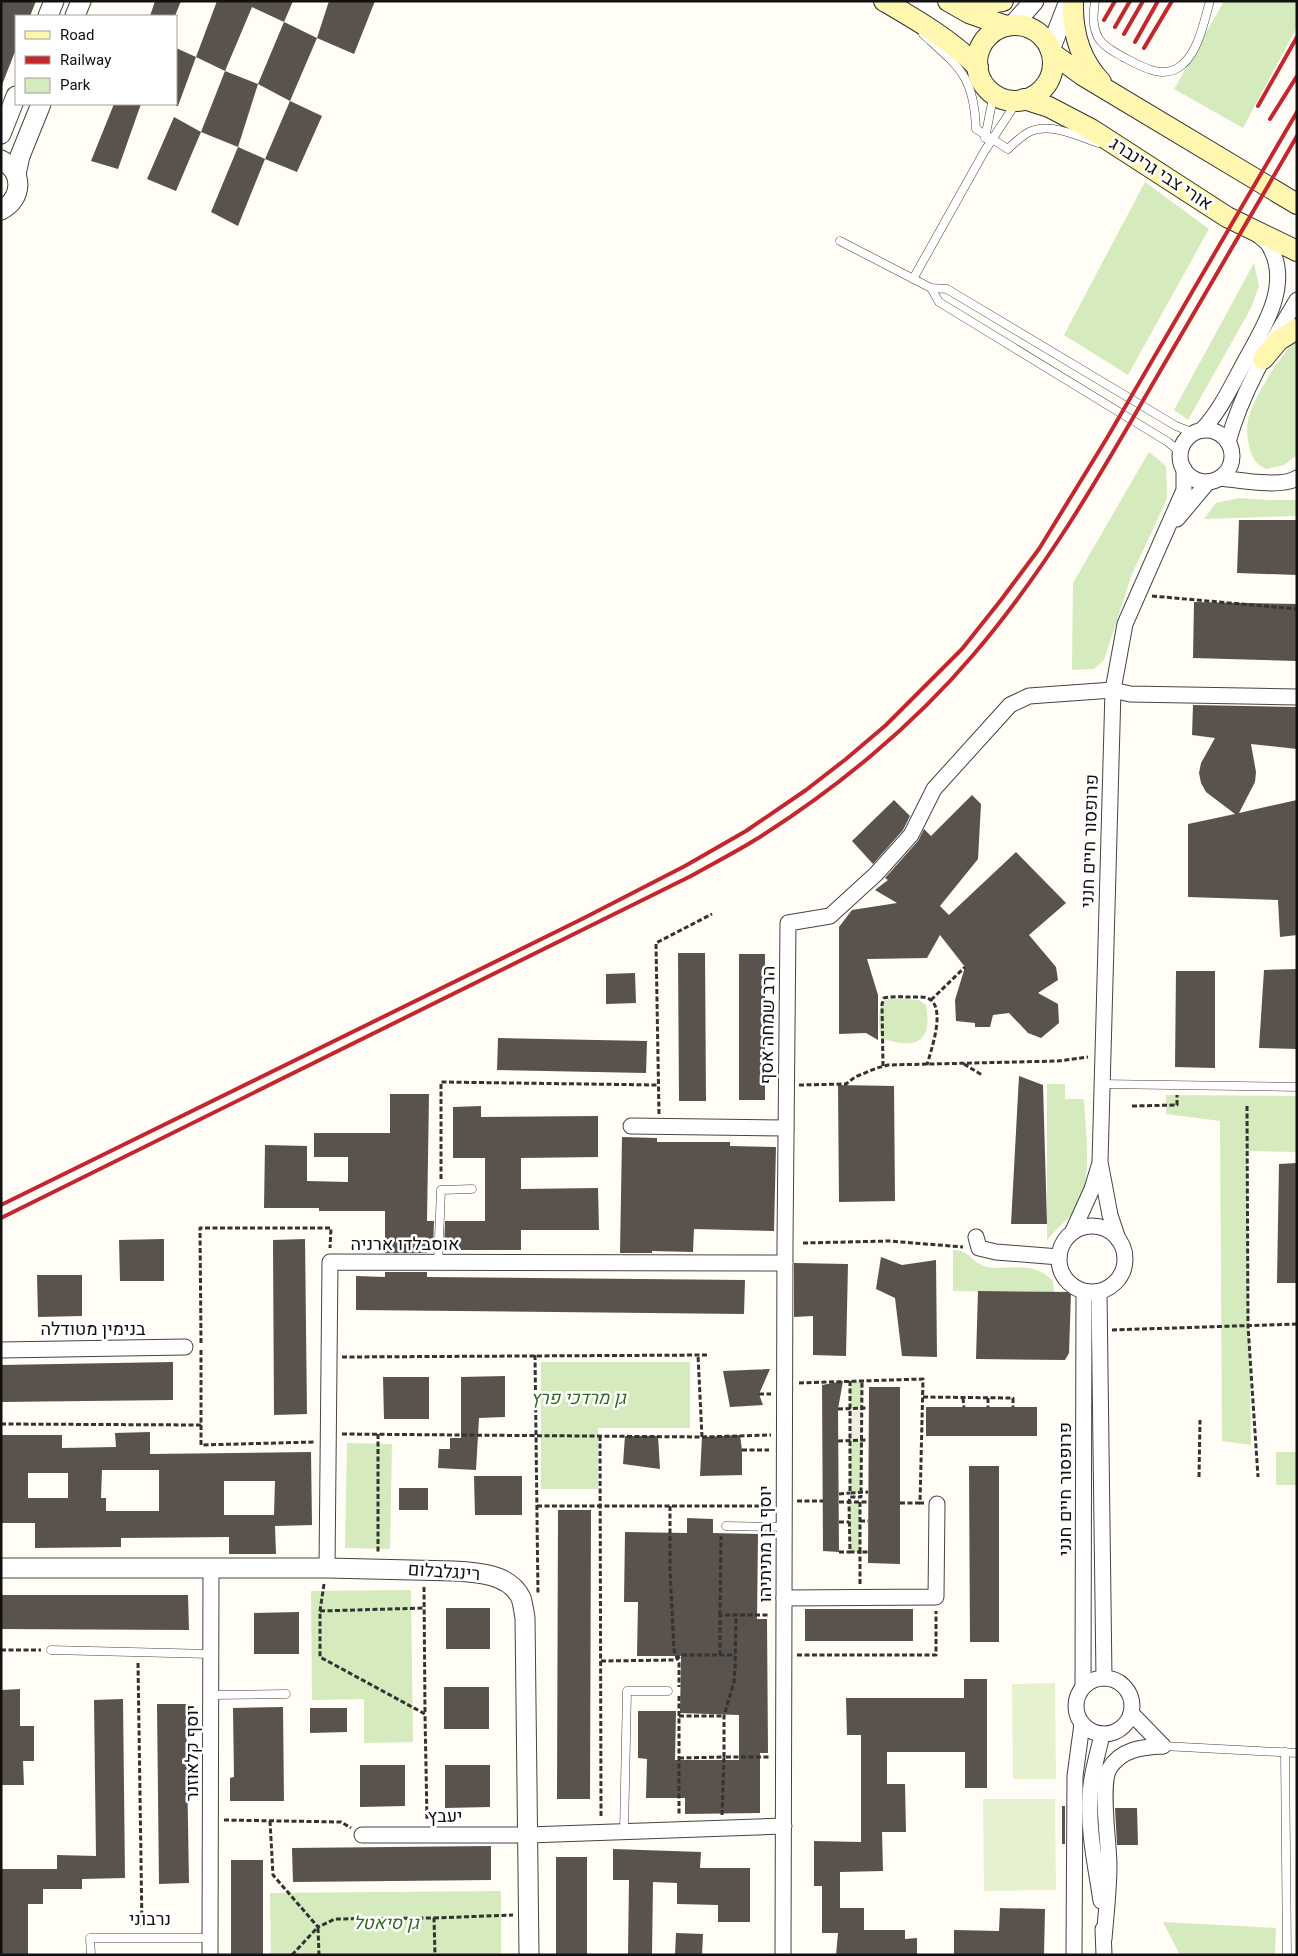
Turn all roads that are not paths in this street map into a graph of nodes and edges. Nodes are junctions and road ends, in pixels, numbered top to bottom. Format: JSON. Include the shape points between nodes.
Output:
{"nodes":[{"id":1,"x":54,"y":1,"type":"edge"},
{"id":2,"x":81,"y":1,"type":"edge"},
{"id":3,"x":949,"y":1,"type":"edge"},
{"id":4,"x":1003,"y":1,"type":"edge"},
{"id":5,"x":1034,"y":1,"type":"edge"},
{"id":6,"x":1071,"y":1,"type":"edge"},
{"id":7,"x":1095,"y":1,"type":"edge"},
{"id":8,"x":1210,"y":1,"type":"edge"},
{"id":9,"x":888,"y":4,"type":"edge"},
{"id":10,"x":48,"y":15,"type":"edge"},
{"id":11,"x":75,"y":15,"type":"edge"},
{"id":12,"x":1010,"y":26,"type":"junction"},
{"id":13,"x":1051,"y":51,"type":"junction"},
{"id":14,"x":978,"y":67,"type":"junction"},
{"id":15,"x":1111,"y":92,"type":"junction"},
{"id":16,"x":994,"y":94,"type":"junction"},
{"id":17,"x":15,"y":99,"type":"edge"},
{"id":18,"x":1021,"y":100,"type":"junction"},
{"id":19,"x":41,"y":105,"type":"edge"},
{"id":20,"x":1,"y":134,"type":"edge"},
{"id":21,"x":989,"y":138,"type":"junction"},
{"id":22,"x":1129,"y":153,"type":"junction"},
{"id":23,"x":1,"y":160,"type":"edge"},
{"id":24,"x":16,"y":174,"type":"junction"},
{"id":25,"x":1297,"y":204,"type":"edge"},
{"id":26,"x":2,"y":211,"type":"edge"},
{"id":27,"x":1255,"y":232,"type":"junction"},
{"id":28,"x":840,"y":241,"type":"dead end"},
{"id":29,"x":1297,"y":251,"type":"edge"},
{"id":30,"x":913,"y":279,"type":"junction"},
{"id":31,"x":931,"y":288,"type":"junction"},
{"id":32,"x":1297,"y":300,"type":"edge"},
{"id":33,"x":1297,"y":329,"type":"edge"},
{"id":34,"x":1263,"y":358,"type":"junction"},
{"id":35,"x":1198,"y":432,"type":"junction"},
{"id":36,"x":1230,"y":448,"type":"junction"},
{"id":37,"x":1181,"y":453,"type":"junction"},
{"id":38,"x":1184,"y":469,"type":"junction"},
{"id":39,"x":1297,"y":478,"type":"edge"},
{"id":40,"x":1214,"y":480,"type":"junction"},
{"id":41,"x":1262,"y":482,"type":"junction"},
{"id":42,"x":1167,"y":532,"type":"junction"},
{"id":43,"x":1113,"y":690,"type":"junction"},
{"id":44,"x":1297,"y":698,"type":"edge"},
{"id":45,"x":1102,"y":1084,"type":"junction"},
{"id":46,"x":1297,"y":1088,"type":"edge"},
{"id":47,"x":631,"y":1126,"type":"dead end"},
{"id":48,"x":786,"y":1128,"type":"junction"},
{"id":49,"x":1100,"y":1162,"type":"junction"},
{"id":50,"x":472,"y":1189,"type":"dead end"},
{"id":51,"x":1072,"y":1233,"type":"junction"},
{"id":52,"x":1118,"y":1239,"type":"junction"},
{"id":53,"x":977,"y":1242,"type":"road end"},
{"id":54,"x":1059,"y":1257,"type":"junction"},
{"id":55,"x":438,"y":1263,"type":"junction"},
{"id":56,"x":785,"y":1263,"type":"junction"},
{"id":57,"x":1091,"y":1292,"type":"junction"},
{"id":58,"x":185,"y":1347,"type":"dead end"},
{"id":59,"x":1,"y":1350,"type":"edge"},
{"id":60,"x":937,"y":1504,"type":"road end"},
{"id":61,"x":726,"y":1526,"type":"dead end"},
{"id":62,"x":784,"y":1527,"type":"junction"},
{"id":63,"x":1,"y":1568,"type":"edge"},
{"id":64,"x":211,"y":1568,"type":"junction"},
{"id":65,"x":327,"y":1568,"type":"junction"},
{"id":66,"x":784,"y":1598,"type":"junction"},
{"id":67,"x":51,"y":1650,"type":"road end"},
{"id":68,"x":211,"y":1654,"type":"junction"},
{"id":69,"x":1104,"y":1678,"type":"junction"},
{"id":70,"x":1083,"y":1686,"type":"junction"},
{"id":71,"x":668,"y":1691,"type":"dead end"},
{"id":72,"x":286,"y":1694,"type":"dead end"},
{"id":73,"x":211,"y":1695,"type":"junction"},
{"id":74,"x":1131,"y":1713,"type":"junction"},
{"id":75,"x":1082,"y":1724,"type":"junction"},
{"id":76,"x":1102,"y":1734,"type":"junction"},
{"id":77,"x":1163,"y":1746,"type":"junction"},
{"id":78,"x":1285,"y":1752,"type":"junction"},
{"id":79,"x":1297,"y":1753,"type":"edge"},
{"id":80,"x":784,"y":1826,"type":"junction"},
{"id":81,"x":624,"y":1831,"type":"junction"},
{"id":82,"x":362,"y":1835,"type":"road end"},
{"id":83,"x":528,"y":1835,"type":"junction"},
{"id":84,"x":210,"y":1938,"type":"junction"},
{"id":85,"x":1104,"y":1938,"type":"junction"},
{"id":86,"x":91,"y":1955,"type":"edge"},
{"id":87,"x":210,"y":1955,"type":"edge"},
{"id":88,"x":529,"y":1955,"type":"edge"},
{"id":89,"x":783,"y":1955,"type":"edge"},
{"id":90,"x":1074,"y":1955,"type":"edge"},
{"id":91,"x":1104,"y":1955,"type":"edge"},
{"id":92,"x":1287,"y":1955,"type":"edge"}],
"edges":[{"from":1,"to":10,"type":"street"},
{"from":2,"to":11,"type":"street"},
{"from":3,"to":4,"type":"main road","via":[[981,4]]},
{"from":3,"to":12,"type":"main road","via":[[968,12]]},
{"from":5,"to":12,"type":"street"},
{"from":6,"to":13,"type":"street"},
{"from":6,"to":15,"type":"main road","via":[[1074,30],[1086,63]]},
{"from":7,"to":8,"type":"lane","via":[[1094,27],[1103,43],[1140,66],[1161,72],[1174,70],[1190,57]]},
{"from":9,"to":14,"type":"main road","via":[[949,40]]},
{"from":9,"to":21,"type":"lane","via":[[960,70],[970,86],[976,129]]},
{"from":12,"to":13,"type":"main road","via":[[1026,26],[1036,31]]},
{"from":12,"to":14,"type":"main road","via":[[994,32],[985,40]]},
{"from":13,"to":15,"type":"main road"},
{"from":13,"to":18,"type":"main road","via":[[1052,68],[1047,83],[1036,94]]},
{"from":14,"to":16,"type":"main road","via":[[982,79]]},
{"from":15,"to":25,"type":"main road"},
{"from":16,"to":18,"type":"main road"},
{"from":16,"to":21,"type":"lane"},
{"from":17,"to":20,"type":"street"},
{"from":18,"to":21,"type":"lane"},
{"from":18,"to":22,"type":"main road","name":"אורי צבי גרינברג","via":[[1049,107]]},
{"from":19,"to":24,"type":"street"},
{"from":21,"to":22,"type":"lane","via":[[1008,149],[1028,132],[1041,128],[1059,130]]},
{"from":21,"to":30,"type":"lane"},
{"from":22,"to":27,"type":"main road","name":"אורי צבי גרינברג"},
{"from":23,"to":24,"type":"street"},
{"from":24,"to":26,"type":"street","via":[[17,195]]},
{"from":27,"to":29,"type":"main road","name":"אורי צבי גרינברג"},
{"from":27,"to":35,"type":"street","via":[[1271,247],[1275,258],[1276,295],[1271,313],[1213,419]]},
{"from":28,"to":30,"type":"lane"},
{"from":30,"to":31,"type":"lane"},
{"from":31,"to":35,"type":"lane","via":[[948,289],[1176,426]]},
{"from":31,"to":37,"type":"lane","via":[[939,302]]},
{"from":32,"to":34,"type":"street"},
{"from":33,"to":34,"type":"main road","via":[[1279,340]]},
{"from":34,"to":36,"type":"street","via":[[1238,408]]},
{"from":35,"to":36,"type":"street","via":[[1217,432]]},
{"from":35,"to":37,"type":"street","via":[[1187,438]]},
{"from":36,"to":40,"type":"street","via":[[1229,468]]},
{"from":36,"to":41,"type":"street","via":[[1244,471]]},
{"from":37,"to":38,"type":"street"},
{"from":38,"to":40,"type":"street","via":[[1194,479]]},
{"from":38,"to":42,"type":"street","name":"פרופסור חיים חנני","via":[[1184,490]]},
{"from":39,"to":41,"type":"street","via":[[1274,484]]},
{"from":40,"to":41,"type":"street"},
{"from":40,"to":42,"type":"street","name":"פרופסור חיים חנני"},
{"from":42,"to":43,"type":"street","name":"פרופסור חיים חנני","via":[[1125,624]]},
{"from":43,"to":44,"type":"street","via":[[1130,694]]},
{"from":43,"to":45,"type":"street","name":"פרופסור חיים חנני"},
{"from":43,"to":48,"type":"street","name":"הרב שמחה אסף","via":[[1029,696],[1010,705],[934,789],[911,835],[876,874],[830,916],[788,923]]},
{"from":45,"to":46,"type":"lane"},
{"from":45,"to":49,"type":"street","name":"פרופסור חיים חנני"},
{"from":47,"to":48,"type":"street"},
{"from":48,"to":56,"type":"street","name":"הרב שמחה אסף"},
{"from":49,"to":51,"type":"street","name":"פרופסור חיים חנני"},
{"from":49,"to":52,"type":"street","name":"פרופסור חיים חנני"},
{"from":50,"to":55,"type":"lane","via":[[441,1190]]},
{"from":51,"to":52,"type":"street","via":[[1094,1226],[1105,1229]]},
{"from":51,"to":54,"type":"street","via":[[1064,1242]]},
{"from":52,"to":57,"type":"street","via":[[1124,1249],[1124,1270],[1114,1284]]},
{"from":53,"to":54,"type":"street","via":[[996,1252]]},
{"from":54,"to":57,"type":"street","via":[[1065,1278],[1074,1287]]},
{"from":55,"to":56,"type":"street","name":"אוסבלדו ארניה"},
{"from":55,"to":65,"type":"street","name":"אוסבלדו ארניה","via":[[330,1262]]},
{"from":56,"to":62,"type":"street","name":"יוסף בן מתיתיהו","via":[[785,1434],[789,1504]]},
{"from":57,"to":69,"type":"street","name":"פרופסור חיים חנני","via":[[1099,1330]]},
{"from":57,"to":70,"type":"street","name":"פרופסור חיים חנני"},
{"from":58,"to":59,"type":"street","name":"בנימין מטודלה"},
{"from":60,"to":66,"type":"street","via":[[936,1597]]},
{"from":61,"to":62,"type":"lane"},
{"from":62,"to":66,"type":"street","name":"יוסף בן מתיתיהו"},
{"from":63,"to":64,"type":"street","name":"רינגלבלום"},
{"from":64,"to":65,"type":"street","name":"רינגלבלום"},
{"from":64,"to":68,"type":"street","name":"יוסף קלאוזנר"},
{"from":65,"to":83,"type":"street","name":"רינגלבלום","via":[[475,1572],[496,1577],[512,1586],[521,1598],[525,1618]]},
{"from":66,"to":80,"type":"street","name":"יוסף בן מתיתיהו"},
{"from":67,"to":68,"type":"lane"},
{"from":68,"to":73,"type":"street","name":"יוסף קלאוזנר"},
{"from":69,"to":70,"type":"street","via":[[1090,1680]]},
{"from":69,"to":74,"type":"street","via":[[1118,1681],[1125,1687],[1130,1695]]},
{"from":70,"to":75,"type":"street","via":[[1076,1701]]},
{"from":71,"to":81,"type":"lane","via":[[627,1691]]},
{"from":72,"to":73,"type":"lane"},
{"from":73,"to":84,"type":"street","name":"יוסף קלאוזנר"},
{"from":74,"to":76,"type":"street","via":[[1128,1722],[1120,1728]]},
{"from":74,"to":77,"type":"street"},
{"from":75,"to":76,"type":"street"},
{"from":75,"to":90,"type":"street","via":[[1074,1776]]},
{"from":76,"to":85,"type":"street","via":[[1091,1784],[1090,1825]]},
{"from":77,"to":78,"type":"lane"},
{"from":77,"to":85,"type":"street","via":[[1137,1748],[1115,1761],[1108,1771],[1105,1790],[1109,1865]]},
{"from":78,"to":79,"type":"lane"},
{"from":78,"to":92,"type":"lane"},
{"from":80,"to":81,"type":"street"},
{"from":80,"to":89,"type":"street","name":"יוסף בן מתיתיהו"},
{"from":81,"to":83,"type":"street"},
{"from":82,"to":83,"type":"street","name":"יעבץ"},
{"from":83,"to":88,"type":"street","name":"רינגלבלום"},
{"from":84,"to":86,"type":"lane","name":"נרבוני","via":[[90,1938]]},
{"from":84,"to":87,"type":"street"},
{"from":85,"to":91,"type":"street"}]}
